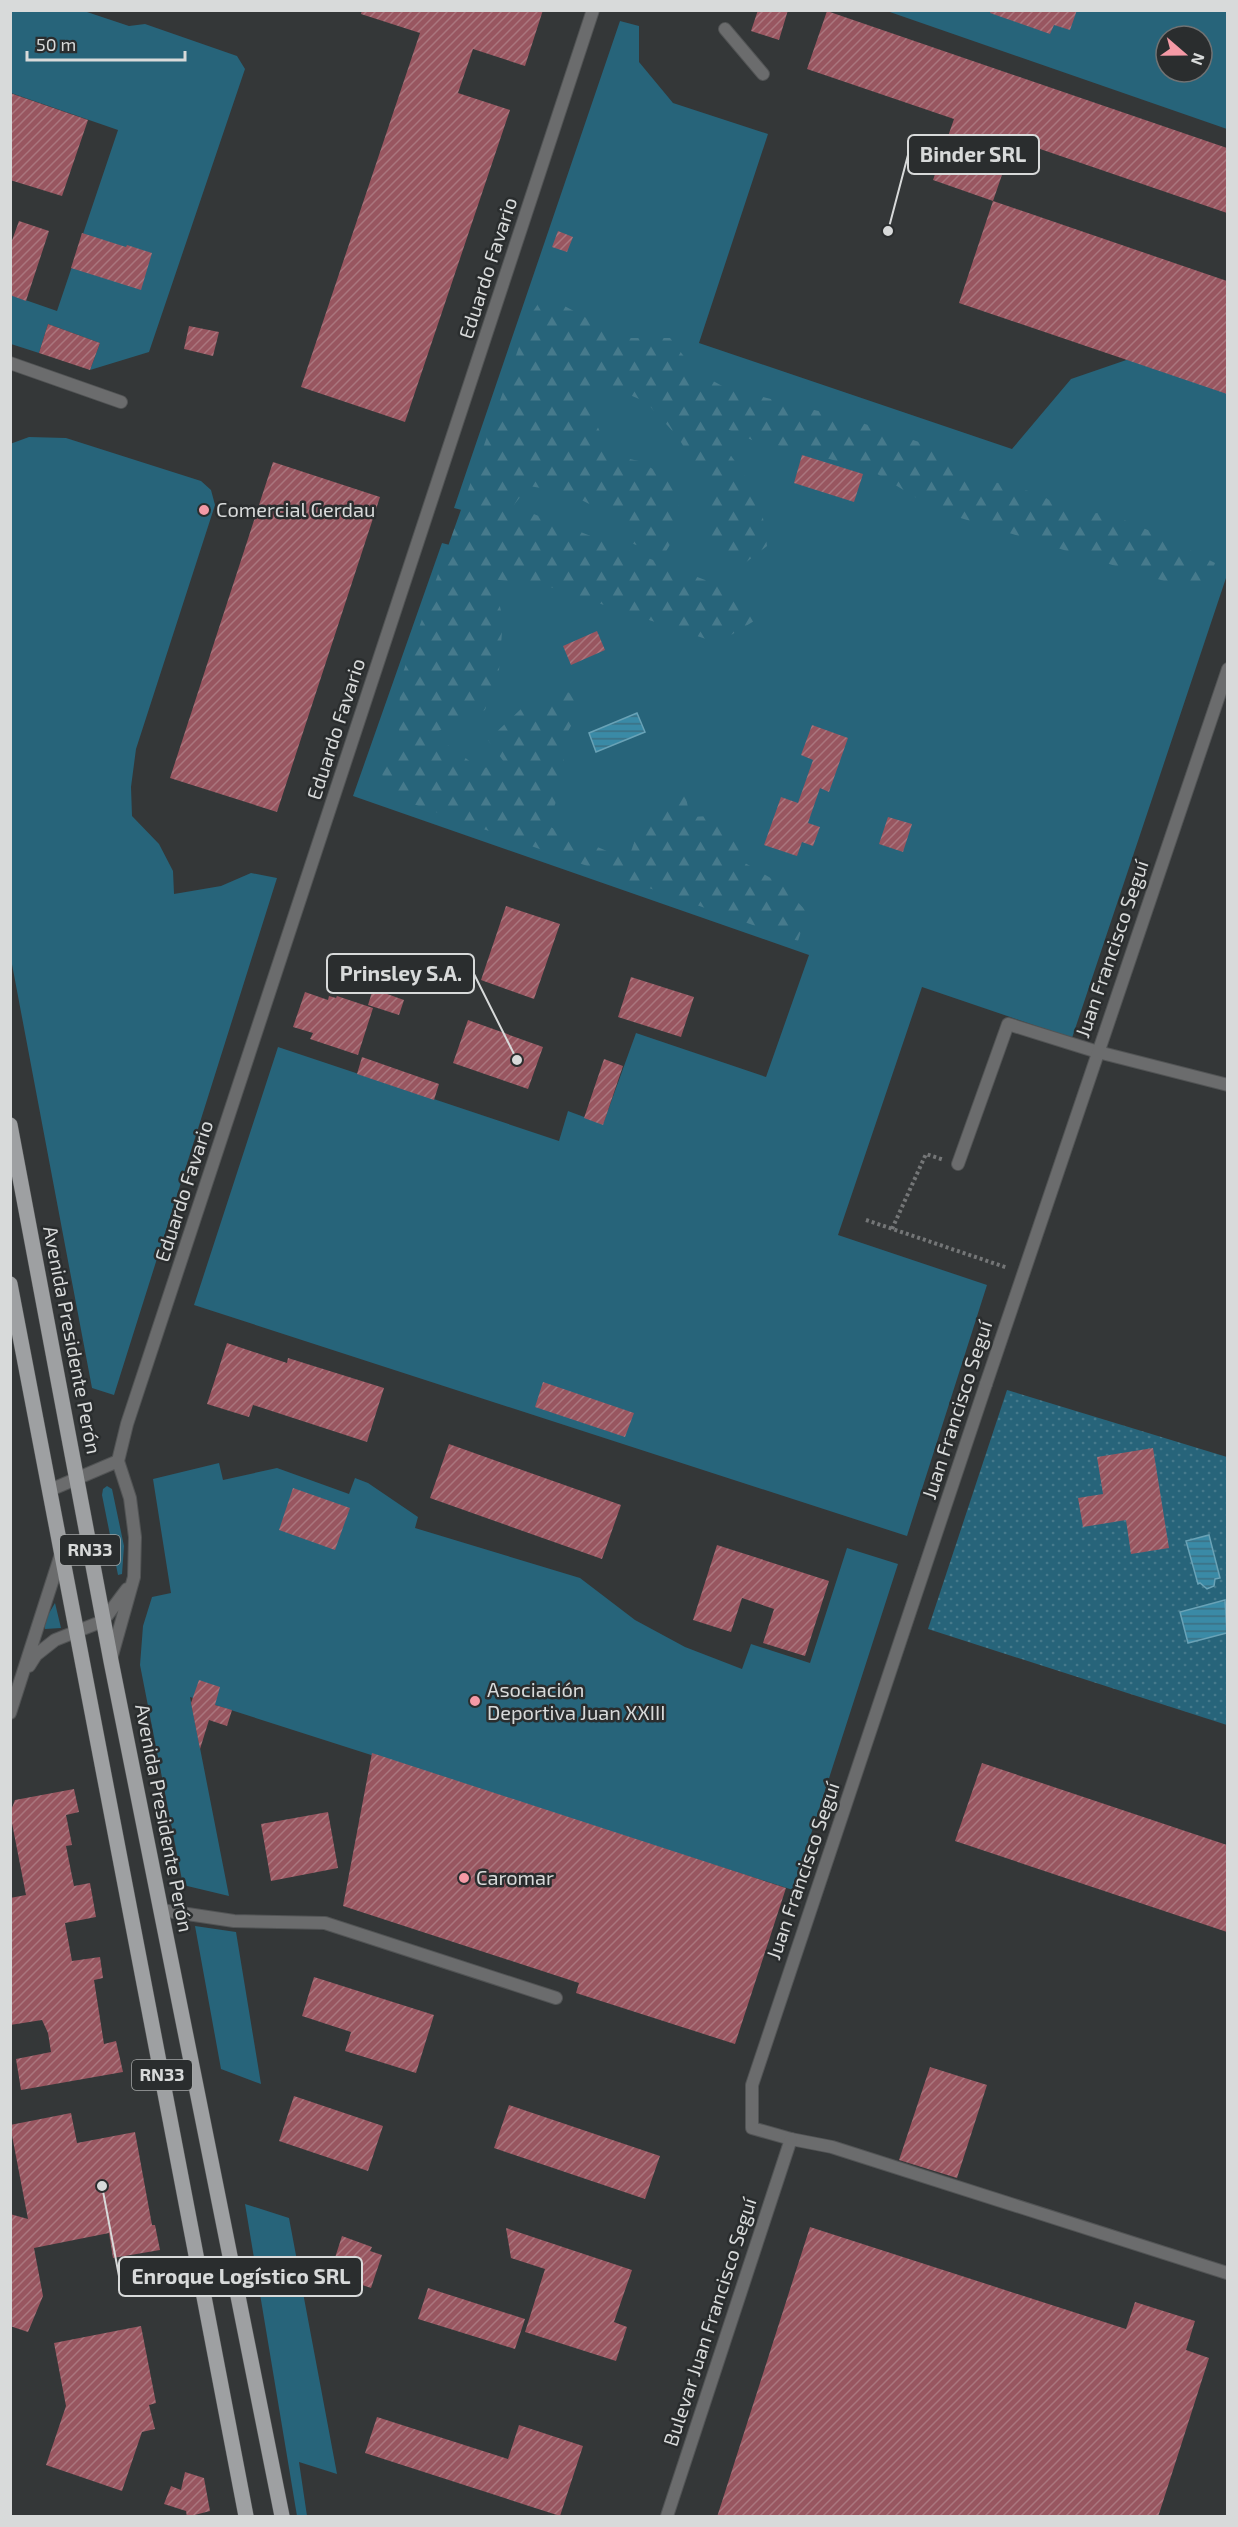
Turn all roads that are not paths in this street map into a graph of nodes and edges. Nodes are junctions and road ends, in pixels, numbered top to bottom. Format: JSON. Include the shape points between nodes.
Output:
{"nodes":[{"id":1,"x":593,"y":10,"type":"edge"},
{"id":2,"x":725,"y":28,"type":"dead end"},
{"id":3,"x":763,"y":74,"type":"dead end"},
{"id":4,"x":10,"y":363,"type":"edge"},
{"id":5,"x":121,"y":402,"type":"dead end"},
{"id":6,"x":1227,"y":669,"type":"edge"},
{"id":7,"x":1098,"y":1052,"type":"junction"},
{"id":8,"x":1227,"y":1085,"type":"edge"},
{"id":9,"x":10,"y":1125,"type":"edge"},
{"id":10,"x":958,"y":1164,"type":"road end"},
{"id":11,"x":10,"y":1284,"type":"edge"},
{"id":12,"x":118,"y":1461,"type":"junction"},
{"id":13,"x":76,"y":1478,"type":"junction"},
{"id":14,"x":50,"y":1490,"type":"junction"},
{"id":15,"x":62,"y":1552,"type":"junction"},
{"id":16,"x":134,"y":1577,"type":"junction"},
{"id":17,"x":104,"y":1621,"type":"junction"},
{"id":18,"x":77,"y":1633,"type":"junction"},
{"id":19,"x":111,"y":1660,"type":"junction"},
{"id":20,"x":23,"y":1675,"type":"junction"},
{"id":21,"x":10,"y":1713,"type":"edge"},
{"id":22,"x":161,"y":1910,"type":"junction"},
{"id":23,"x":556,"y":1998,"type":"dead end"},
{"id":24,"x":791,"y":2139,"type":"junction"},
{"id":25,"x":1227,"y":2273,"type":"edge"},
{"id":26,"x":246,"y":2517,"type":"edge"},
{"id":27,"x":282,"y":2517,"type":"edge"},
{"id":28,"x":667,"y":2517,"type":"edge"}],
"edges":[{"from":1,"to":12,"type":"street","name":"Eduardo Favario"},
{"from":2,"to":3,"type":"street"},
{"from":4,"to":5,"type":"street"},
{"from":6,"to":7,"type":"street","name":"Juan Francisco Seguí"},
{"from":7,"to":8,"type":"street"},
{"from":7,"to":10,"type":"street","via":[[1008,1024]]},
{"from":7,"to":24,"type":"street","name":"Juan Francisco Seguí","via":[[752,2085],[752,2128]]},
{"from":9,"to":13,"type":"main road","name":"Avenida Presidente Perón","number":"RN33"},
{"from":11,"to":14,"type":"main road","number":"RN33"},
{"from":12,"to":13,"type":"street"},
{"from":12,"to":16,"type":"street","via":[[131,1508]]},
{"from":13,"to":14,"type":"street"},
{"from":13,"to":17,"type":"main road","name":"Avenida Presidente Perón","number":"RN33"},
{"from":14,"to":15,"type":"main road","number":"RN33"},
{"from":15,"to":18,"type":"main road","number":"RN33"},
{"from":15,"to":20,"type":"street"},
{"from":16,"to":17,"type":"street"},
{"from":16,"to":19,"type":"street"},
{"from":17,"to":18,"type":"street"},
{"from":17,"to":19,"type":"main road","name":"Avenida Presidente Perón","number":"RN33"},
{"from":18,"to":20,"type":"street","via":[[55,1640],[36,1655]]},
{"from":18,"to":26,"type":"main road","number":"RN33"},
{"from":19,"to":22,"type":"main road","name":"Avenida Presidente Perón","number":"RN33"},
{"from":20,"to":21,"type":"street"},
{"from":22,"to":23,"type":"street","via":[[234,1921],[325,1923]]},
{"from":22,"to":27,"type":"main road","name":"Avenida Presidente Perón","number":"RN33"},
{"from":24,"to":25,"type":"street","via":[[832,2147]]},
{"from":24,"to":28,"type":"street","name":"Bulevar Juan Francisco Seguí"}]}
